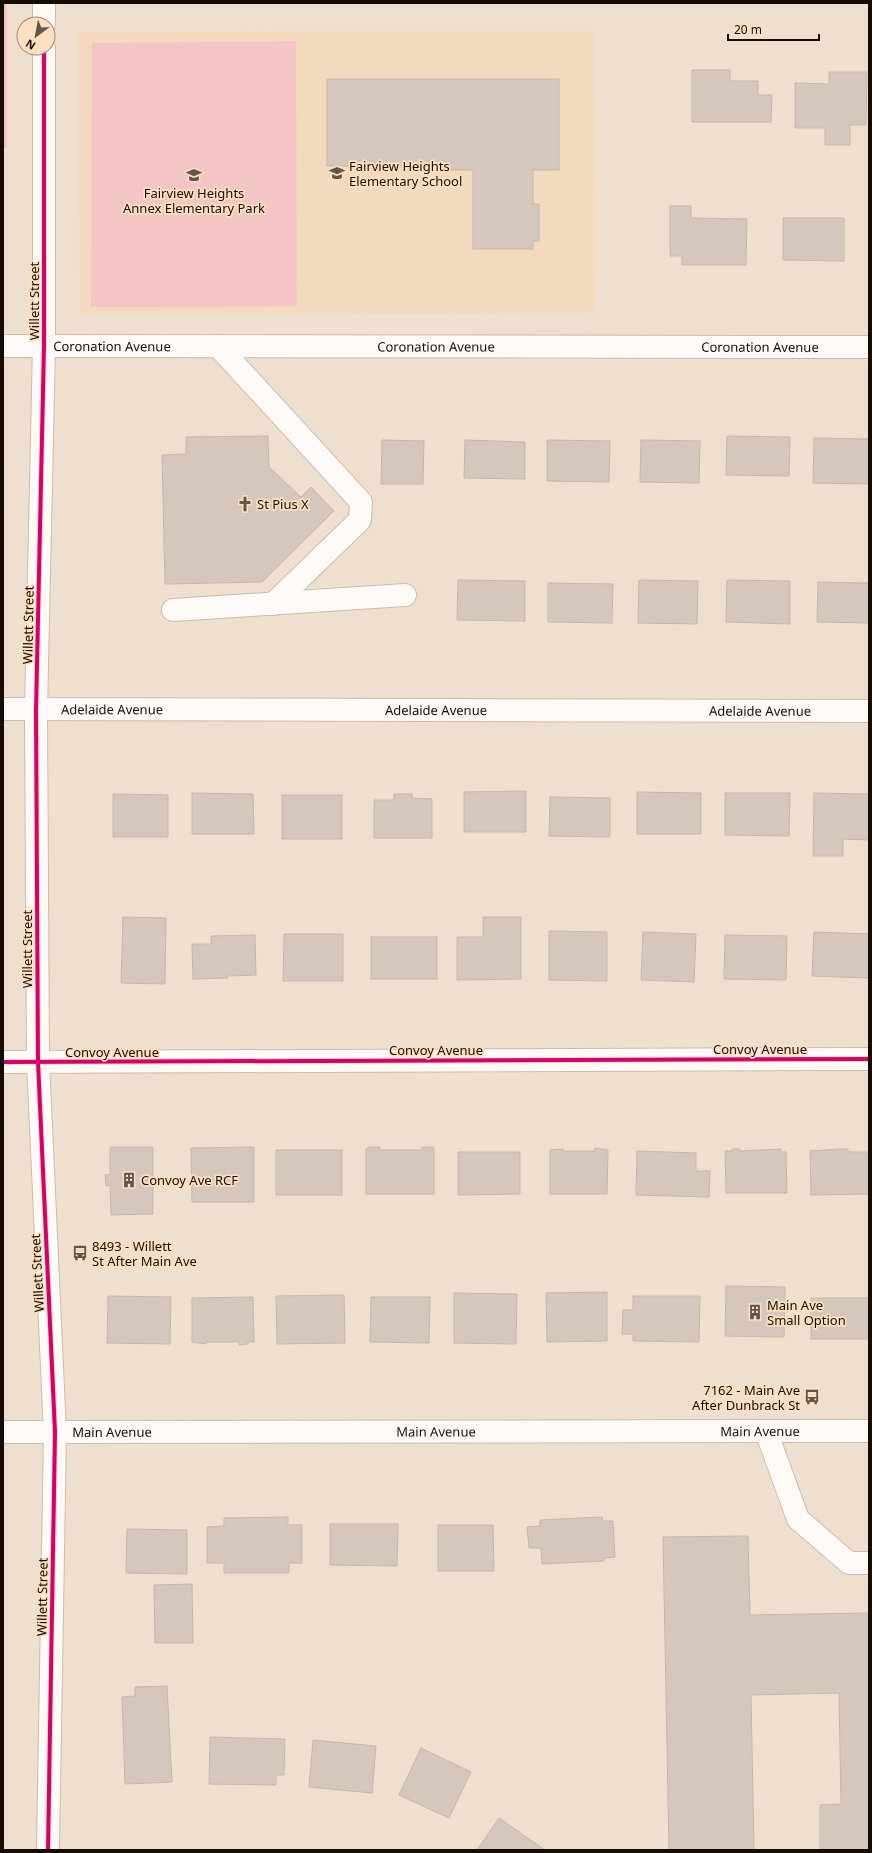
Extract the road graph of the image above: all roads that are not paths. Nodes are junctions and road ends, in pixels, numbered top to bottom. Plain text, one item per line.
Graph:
1 (44, 3) edge
2 (44, 16) edge
3 (44, 56) edge
4 (3, 346) edge
5 (44, 346) junction
6 (218, 346) junction
7 (869, 347) edge
8 (405, 596) dead end
9 (273, 604) junction
10 (173, 610) dead end
11 (3, 709) edge
12 (36, 710) junction
13 (869, 711) edge
14 (869, 1059) edge
15 (3, 1062) edge
16 (38, 1062) junction
17 (766, 1431) junction
18 (869, 1431) edge
19 (3, 1432) edge
20 (55, 1432) junction
21 (869, 1563) edge
22 (48, 1850) edge

1 - 2 street
3 - 5 street, Willett Street
4 - 5 street, Coronation Avenue
5 - 6 street, Coronation Avenue
5 - 12 street, Willett Street
6 - 7 street, Coronation Avenue
6 - 9 street
8 - 9 street
9 - 10 street
11 - 12 street, Adelaide Avenue
12 - 13 street, Adelaide Avenue
12 - 16 street, Willett Street
14 - 16 street, Convoy Avenue
15 - 16 street, Convoy Avenue
16 - 20 street, Willett Street
17 - 18 street, Main Avenue
17 - 20 street, Main Avenue
17 - 21 street
19 - 20 street, Main Avenue
20 - 22 street, Willett Street

